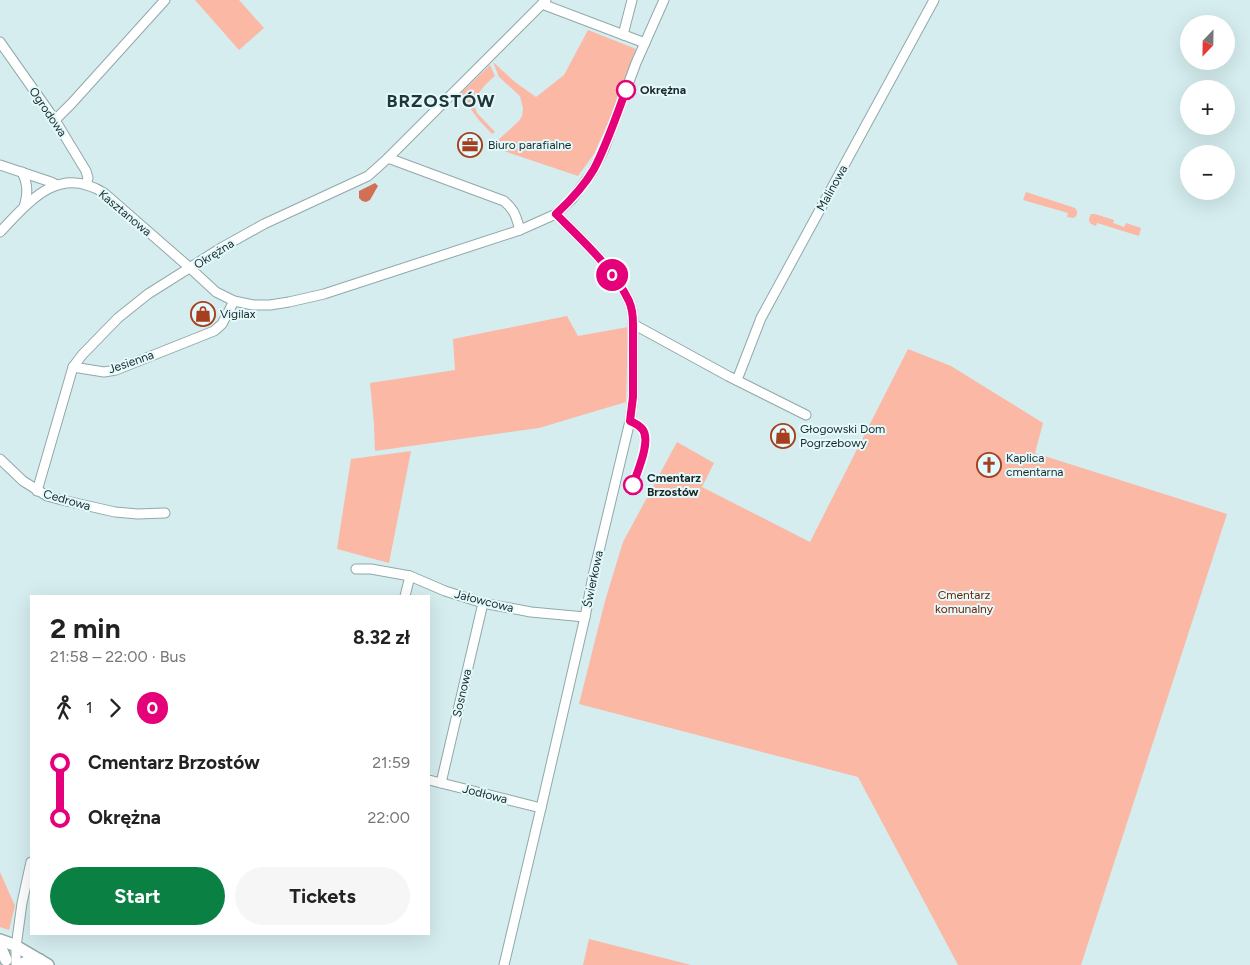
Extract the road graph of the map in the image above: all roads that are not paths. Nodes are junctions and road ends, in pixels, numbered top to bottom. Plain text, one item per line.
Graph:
1 (165, 0) edge
2 (632, 0) edge
3 (664, 0) edge
4 (934, 0) edge
5 (544, 2) edge
6 (623, 35) junction
7 (0, 42) edge
8 (645, 43) junction
9 (54, 120) junction
10 (388, 158) junction
11 (0, 166) edge
12 (22, 172) junction
13 (57, 185) junction
14 (86, 185) junction
15 (24, 207) junction
16 (556, 214) junction
17 (520, 230) junction
18 (0, 232) edge
19 (190, 268) junction
20 (234, 301) junction
21 (633, 324) junction
22 (73, 367) junction
23 (737, 380) junction
24 (806, 415) dead end
25 (0, 459) edge
26 (37, 491) junction
27 (165, 513) dead end
28 (356, 569) dead end
29 (410, 576) junction
30 (405, 595) edge
31 (483, 603) junction
32 (585, 617) junction
33 (430, 780) edge
34 (441, 783) junction
35 (541, 808) junction
36 (30, 867) edge
37 (0, 940) edge
38 (0, 946) edge
39 (16, 947) junction
40 (44, 963) edge
41 (11, 964) edge
42 (504, 965) edge

1 - 9 street
2 - 6 street
3 - 8 street, Okrężna
4 - 23 street, Malinowa
5 - 6 street, Okrężna
5 - 10 street, Okrężna
6 - 8 street, Okrężna
7 - 9 street, Ogrodowa
8 - 16 street, Okrężna
9 - 14 street, Ogrodowa
10 - 17 street
10 - 19 street, Okrężna
11 - 12 street, Kasztanowa
12 - 13 street, Kasztanowa
12 - 15 street
13 - 14 street, Kasztanowa
13 - 15 street
14 - 19 street, Kasztanowa
15 - 18 street
16 - 17 street, Okrężna
16 - 21 street, Świerkowa
17 - 20 street, Okrężna
19 - 20 street, Okrężna
19 - 22 street
20 - 22 street, Jesienna
21 - 23 street
21 - 32 street, Świerkowa
22 - 26 street, Cedrowa
23 - 24 street
25 - 26 street
26 - 27 street, Cedrowa
28 - 29 street, Jałowcowa
29 - 30 street
29 - 31 street, Jałowcowa
31 - 32 street, Jałowcowa
31 - 34 street, Sosnowa
32 - 35 street, Świerkowa
33 - 34 street, Jodłowa
34 - 35 street, Jodłowa
35 - 42 street, Świerkowa
36 - 39 street
37 - 39 street
38 - 41 street
39 - 40 street
39 - 41 street
40 - 41 street

